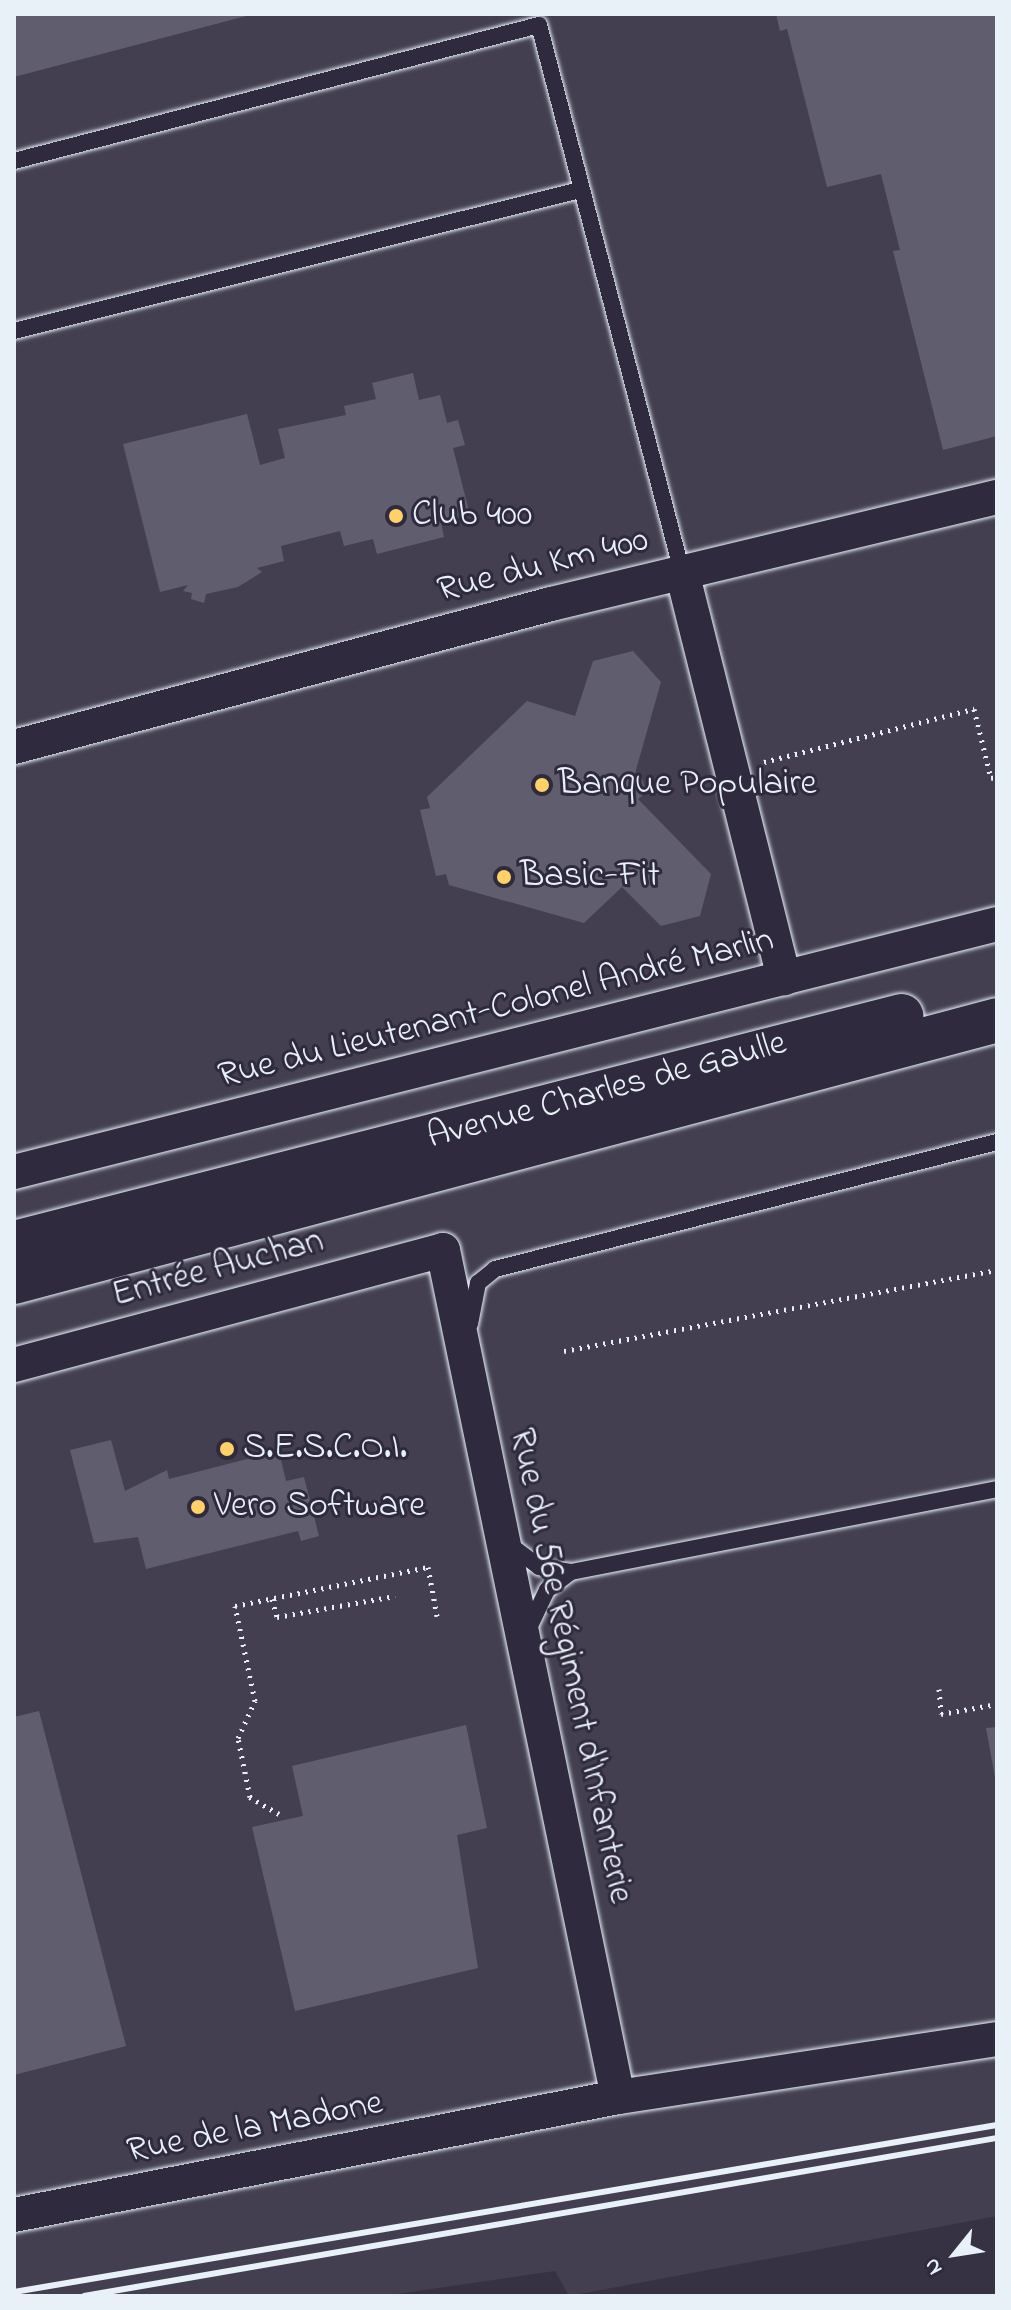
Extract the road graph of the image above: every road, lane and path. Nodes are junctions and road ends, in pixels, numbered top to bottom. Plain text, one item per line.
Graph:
1 (538, 20) edge
2 (14, 161) edge
3 (580, 190) junction
4 (14, 331) edge
5 (997, 497) edge
6 (682, 572) junction
7 (14, 747) edge
8 (732, 770) junction
9 (997, 777) edge
10 (997, 924) edge
11 (784, 978) junction
12 (997, 992) edge
13 (997, 1020) edge
14 (997, 1142) edge
15 (14, 1172) edge
16 (221, 1211) junction
17 (14, 1243) edge
18 (443, 1250) joint
19 (997, 1270) edge
20 (14, 1282) edge
21 (564, 1351) dead end
22 (14, 1365) edge
23 (468, 1368) junction
24 (997, 1489) edge
25 (503, 1538) junction
26 (571, 1572) junction
27 (395, 1596) dead end
28 (272, 1599) junction
29 (437, 1616) dead end
30 (523, 1643) junction
31 (939, 1689) dead end
32 (997, 1704) edge
33 (279, 1814) dead end
34 (997, 2039) edge
35 (618, 2097) junction
36 (14, 2215) edge

1 - 2 lane
1 - 3 lane
3 - 4 lane
3 - 6 lane
5 - 6 street, Rue du Km 400
6 - 7 street, Rue du Km 400
6 - 8 street
8 - 9 path
8 - 11 street
10 - 11 street, Rue du Lieutenant-Colonel André Marlin
11 - 15 street, Rue du Lieutenant-Colonel André Marlin
12 - 16 main road, Avenue Charles de Gaulle
13 - 16 main road, Avenue Charles de Gaulle
14 - 23 lane
16 - 17 main road
16 - 20 main road
18 - 22 street, Entrée Auchan
18 - 23 street, Rue du 56e Régiment d'Infanterie
19 - 21 path
23 - 25 street, Rue du 56e Régiment d'Infanterie
24 - 26 lane
25 - 26 lane
25 - 30 street, Rue du 56e Régiment d'Infanterie
26 - 30 lane
27 - 28 path
28 - 29 path
28 - 33 path
30 - 35 street, Rue du 56e Régiment d'Infanterie
31 - 32 path
34 - 35 street, Rue de la Madone
35 - 36 street, Rue de la Madone

